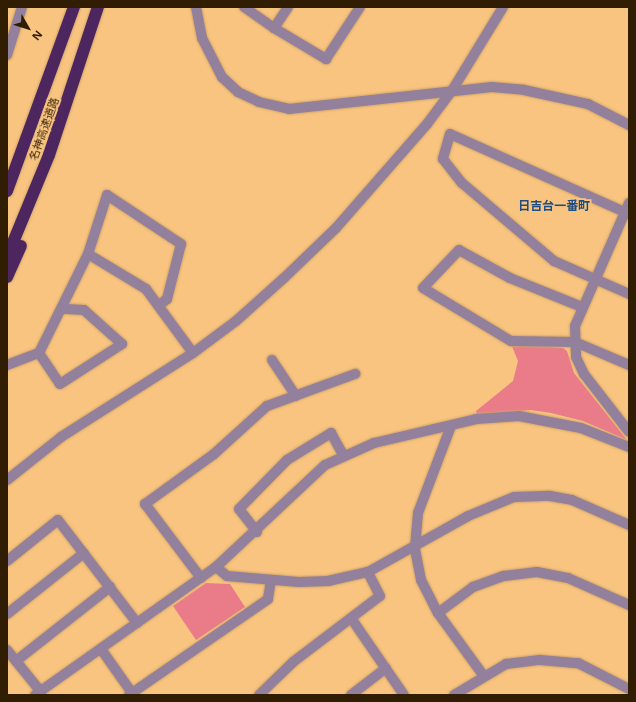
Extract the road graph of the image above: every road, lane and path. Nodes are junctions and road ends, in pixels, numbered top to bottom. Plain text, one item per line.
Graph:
1 (22, 7) edge
2 (74, 7) edge
3 (98, 7) edge
4 (196, 7) edge
5 (244, 7) edge
6 (288, 7) edge
7 (360, 7) edge
8 (503, 7) edge
9 (274, 28) junction
10 (60, 53) junction
11 (7, 55) edge
12 (77, 76) junction
13 (453, 89) junction
14 (629, 125) edge
15 (7, 171) edge
16 (7, 191) edge
17 (627, 210) edge
18 (88, 254) junction
19 (7, 257) edge
20 (7, 276) edge
21 (595, 280) junction
22 (629, 294) edge
23 (158, 306) junction
24 (582, 307) junction
25 (62, 309) junction
26 (575, 342) junction
27 (39, 353) junction
28 (193, 353) junction
29 (272, 360) dead end
30 (7, 364) edge
31 (629, 365) edge
32 (356, 374) dead end
33 (296, 396) junction
34 (451, 426) junction
35 (629, 432) edge
36 (629, 447) edge
37 (344, 456) junction
38 (7, 480) edge
39 (629, 525) edge
40 (257, 532) junction
41 (415, 549) junction
42 (84, 553) junction
43 (7, 561) edge
44 (216, 567) junction
45 (368, 572) junction
46 (201, 578) junction
47 (271, 580) junction
48 (110, 587) junction
49 (629, 605) edge
50 (438, 613) junction
51 (7, 614) edge
52 (351, 618) junction
53 (137, 623) junction
54 (101, 649) junction
55 (7, 650) edge
56 (16, 661) junction
57 (386, 668) junction
58 (483, 675) junction
59 (629, 689) edge
60 (38, 693) edge
61 (130, 694) edge
62 (259, 695) edge
63 (351, 695) edge
64 (404, 695) edge
65 (454, 695) edge

1 - 11 street
2 - 10 highway, 名神高速道路
3 - 12 highway, 名神高速道路
4 - 13 street
5 - 9 street
6 - 9 street
7 - 9 street
8 - 13 street
10 - 15 highway
10 - 16 highway, 名神高速道路
12 - 19 highway, 名神高速道路
12 - 20 highway
13 - 14 street
13 - 28 street
17 - 21 street
17 - 21 street
18 - 23 street
18 - 23 street
18 - 25 street
21 - 22 street
21 - 24 street
23 - 28 street
24 - 26 street
24 - 26 street
25 - 27 street
25 - 27 street
26 - 31 street
26 - 35 street
27 - 30 street
28 - 38 street
29 - 33 street
32 - 33 street
33 - 46 street
34 - 36 street
34 - 37 street
34 - 41 street
37 - 40 street
37 - 40 street
39 - 41 street
40 - 44 street
41 - 45 street
41 - 50 street
42 - 43 street
42 - 48 street
42 - 51 street
44 - 46 street
44 - 47 street
45 - 47 street
45 - 52 street
46 - 53 street
47 - 61 street
48 - 53 street
48 - 56 street
49 - 50 street
50 - 58 street
52 - 57 street
52 - 62 street
53 - 54 street
54 - 60 street
54 - 61 street
55 - 56 street
56 - 60 street
57 - 63 street
57 - 64 street
58 - 59 street
58 - 65 street

